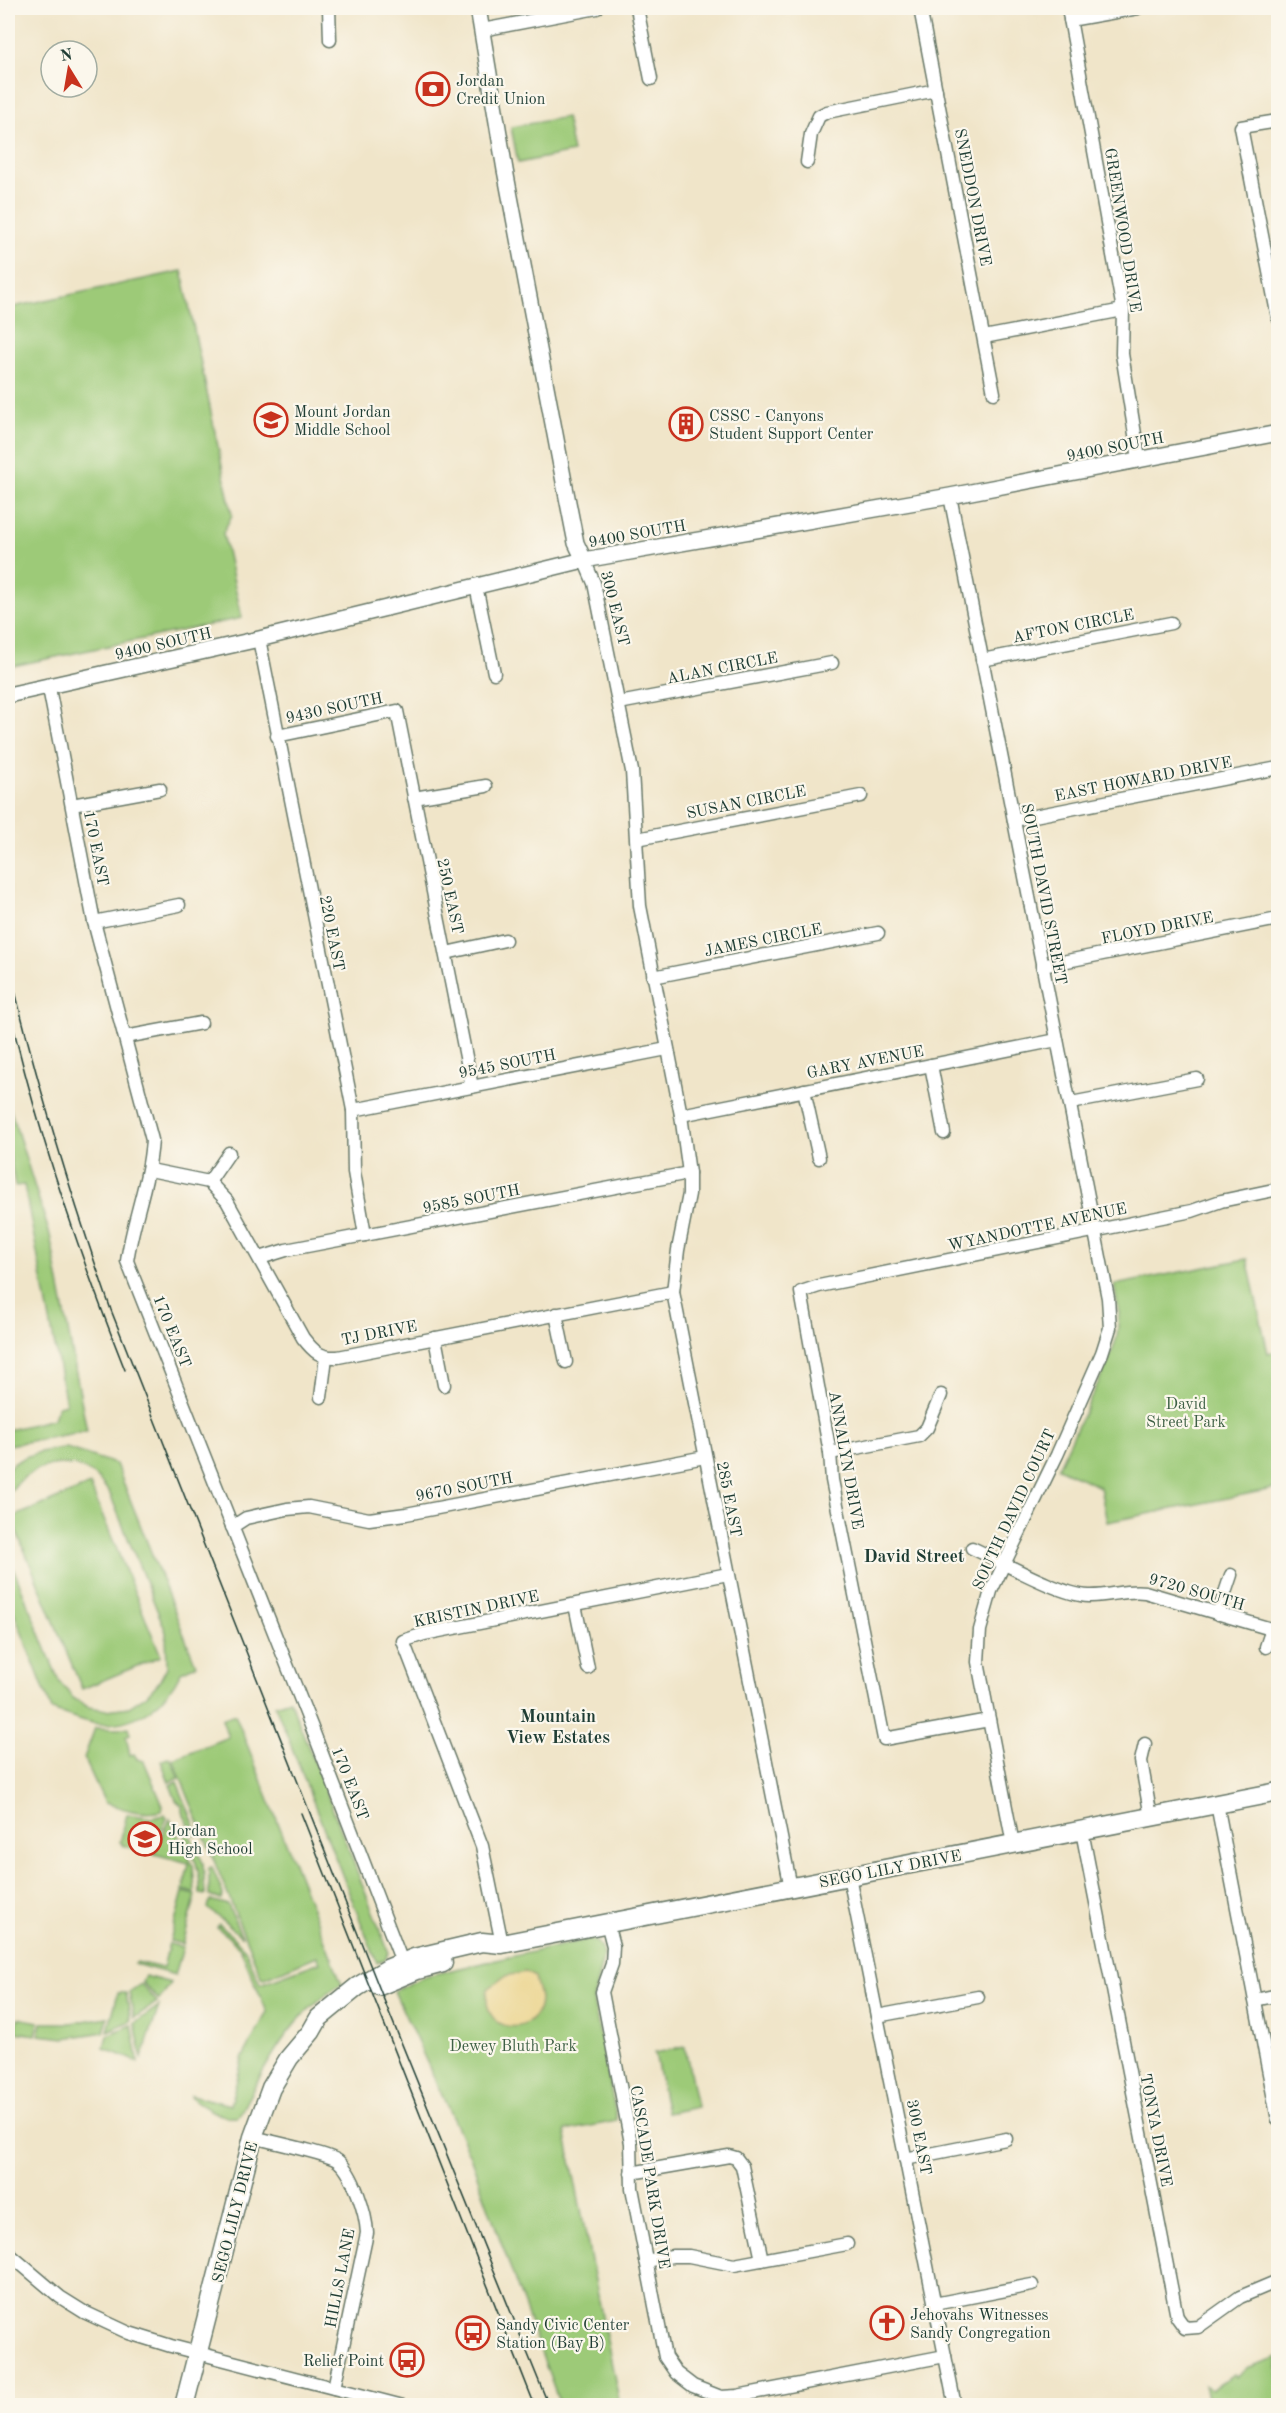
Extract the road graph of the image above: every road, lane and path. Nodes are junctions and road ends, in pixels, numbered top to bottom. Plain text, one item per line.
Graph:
1 (329, 8) edge
2 (478, 8) edge
3 (597, 8) edge
4 (637, 8) edge
5 (920, 8) edge
6 (1138, 8) edge
7 (1069, 14) edge
8 (482, 30) junction
9 (330, 40) dead end
10 (651, 79) dead end
11 (936, 90) junction
12 (1278, 121) edge
13 (807, 162) dead end
14 (1123, 310) junction
15 (1278, 318) edge
16 (984, 337) junction
17 (994, 393) dead end
18 (1278, 434) edge
19 (1139, 459) junction
20 (950, 496) junction
21 (584, 560) junction
22 (476, 586) junction
23 (1171, 623) dead end
24 (259, 639) junction
25 (982, 660) junction
26 (832, 663) dead end
27 (494, 673) dead end
28 (49, 688) junction
29 (8, 695) edge
30 (619, 703) junction
31 (397, 711) joint
32 (277, 736) junction
33 (1278, 768) edge
34 (486, 786) dead end
35 (160, 789) dead end
36 (861, 796) dead end
37 (414, 798) junction
38 (72, 805) junction
39 (1014, 820) junction
40 (636, 839) junction
41 (179, 906) dead end
42 (1278, 919) edge
43 (94, 922) junction
44 (878, 933) dead end
45 (505, 940) dead end
46 (446, 953) junction
47 (1042, 966) junction
48 (653, 977) junction
49 (201, 1023) dead end
50 (125, 1037) junction
51 (1057, 1040) junction
52 (667, 1049) junction
53 (931, 1065) junction
54 (1197, 1078) dead end
55 (472, 1087) junction
56 (804, 1090) junction
57 (1071, 1103) junction
58 (353, 1110) junction
59 (681, 1115) junction
60 (944, 1133) dead end
61 (229, 1153) dead end
62 (819, 1158) dead end
63 (150, 1170) junction
64 (689, 1173) junction
65 (209, 1182) junction
66 (1278, 1189) edge
67 (1094, 1231) junction
68 (365, 1235) junction
69 (260, 1258) junction
70 (674, 1292) junction
71 (801, 1292) joint
72 (1108, 1298) joint
73 (556, 1314) junction
74 (435, 1338) junction
75 (326, 1357) junction
76 (566, 1362) dead end
77 (444, 1385) dead end
78 (941, 1395) dead end
79 (321, 1397) dead end
80 (830, 1454) junction
81 (705, 1457) junction
82 (232, 1527) junction
83 (972, 1548) dead end
84 (1005, 1563) junction
85 (728, 1574) junction
86 (1231, 1575) dead end
87 (575, 1605) junction
88 (1218, 1614) junction
89 (1275, 1630) edge
90 (1266, 1647) dead end
91 (588, 1668) dead end
92 (989, 1720) junction
93 (1144, 1744) dead end
94 (1278, 1792) edge
95 (1217, 1804) junction
96 (1151, 1817) junction
97 (1082, 1831) junction
98 (1013, 1844) junction
99 (849, 1876) junction
100 (791, 1888) junction
101 (607, 1923) junction
102 (502, 1944) junction
103 (402, 1962) junction
104 (1278, 1995) edge
105 (978, 1997) dead end
106 (1255, 2000) junction
107 (877, 2016) junction
108 (311, 2032) junction
109 (1278, 2120) edge
110 (253, 2137) junction
111 (1006, 2139) dead end
112 (905, 2159) junction
113 (632, 2173) junction
114 (847, 2244) dead end
115 (8, 2253) edge
116 (762, 2260) junction
117 (646, 2261) junction
118 (1278, 2281) edge
119 (1032, 2285) dead end
120 (934, 2304) junction
121 (198, 2353) junction
122 (945, 2356) junction
123 (334, 2388) junction
124 (183, 2406) edge
125 (403, 2406) edge
126 (955, 2406) edge

1 - 9 street
2 - 8 street, 300 EAST
3 - 8 street
4 - 10 street
5 - 11 street, SNEDDON DRIVE
6 - 7 street
7 - 14 street, GREENWOOD DRIVE
8 - 21 street, 300 EAST
11 - 13 street
11 - 16 street, SNEDDON DRIVE
12 - 15 street
14 - 16 street
14 - 19 street, GREENWOOD DRIVE
16 - 17 street, SNEDDON DRIVE
18 - 19 street, 9400 SOUTH
19 - 20 street, 9400 SOUTH
20 - 21 street, 9400 SOUTH
20 - 25 street, SOUTH DAVID STREET
21 - 22 street, 9400 SOUTH
21 - 30 street, 300 EAST
22 - 24 street, 9400 SOUTH
22 - 27 street
23 - 25 street, AFTON CIRCLE
24 - 28 street, 9400 SOUTH
24 - 32 street, 220 EAST
25 - 39 street, SOUTH DAVID STREET
26 - 30 street, ALAN CIRCLE
28 - 29 street, 9400 SOUTH
28 - 38 street, 170 EAST
30 - 40 street, 300 EAST
31 - 32 street, 9430 SOUTH
31 - 37 street, 250 EAST
32 - 58 street, 220 EAST
33 - 39 street, EAST HOWARD DRIVE
34 - 37 street
35 - 38 street
36 - 40 street, SUSAN CIRCLE
37 - 46 street, 250 EAST
38 - 43 street, 170 EAST
39 - 47 street, SOUTH DAVID STREET
40 - 48 street, 300 EAST
41 - 43 street
42 - 47 street, FLOYD DRIVE
43 - 50 street, 170 EAST
44 - 48 street, JAMES CIRCLE
45 - 46 street
46 - 55 street, 250 EAST
47 - 51 street, SOUTH DAVID STREET
48 - 52 street, 300 EAST
49 - 50 street
50 - 63 street, 170 EAST
51 - 53 street, GARY AVENUE
51 - 57 street, SOUTH DAVID STREET
52 - 55 street, 9545 SOUTH
52 - 59 street, 300 EAST
53 - 56 street, GARY AVENUE
53 - 60 street
54 - 57 street
55 - 58 street, 9545 SOUTH
56 - 59 street, GARY AVENUE
56 - 62 street
57 - 67 street, SOUTH DAVID STREET
58 - 68 street, 220 EAST
59 - 64 street, 285 EAST
61 - 65 street
63 - 65 street
63 - 82 street, 170 EAST
64 - 68 street, 9585 SOUTH
64 - 70 street, 285 EAST
65 - 69 street, TJ DRIVE
66 - 67 street, WYANDOTTE AVENUE
67 - 71 street, WYANDOTTE AVENUE
67 - 72 street, SOUTH DAVID STREET
68 - 69 street, 9585 SOUTH
69 - 75 street, TJ DRIVE
70 - 73 street, TJ DRIVE
70 - 81 street, 285 EAST
71 - 80 street, ANNALYN DRIVE
72 - 84 street, SOUTH DAVID COURT
73 - 74 street, TJ DRIVE
73 - 76 street
74 - 75 street, TJ DRIVE
74 - 77 street
75 - 79 street
78 - 80 street
80 - 92 street, ANNALYN DRIVE
81 - 82 street, 9670 SOUTH
81 - 85 street, 285 EAST
82 - 103 street, 170 EAST
83 - 84 street, 9720 SOUTH
84 - 88 street, 9720 SOUTH
84 - 92 street, SOUTH DAVID COURT
85 - 87 street, KRISTIN DRIVE
85 - 100 street, 285 EAST
86 - 88 street
87 - 91 street
87 - 102 street, KRISTIN DRIVE
88 - 89 street, 9720 SOUTH
89 - 90 street
92 - 98 street
93 - 96 street
94 - 95 main road, SEGO LILY DRIVE
95 - 96 main road, SEGO LILY DRIVE
95 - 106 street
96 - 97 main road, SEGO LILY DRIVE
97 - 98 main road, SEGO LILY DRIVE
97 - 118 street, TONYA DRIVE
98 - 99 main road, SEGO LILY DRIVE
99 - 100 main road, SEGO LILY DRIVE
99 - 107 street, 300 EAST
100 - 101 main road, SEGO LILY DRIVE
101 - 102 main road, SEGO LILY DRIVE
101 - 113 street, CASCADE PARK DRIVE
102 - 103 main road, SEGO LILY DRIVE
102 - 108 main road, SEGO LILY DRIVE
103 - 108 main road, SEGO LILY DRIVE
104 - 106 street
105 - 107 street
106 - 109 street
107 - 112 street, 300 EAST
108 - 110 main road, SEGO LILY DRIVE
110 - 121 main road, SEGO LILY DRIVE
110 - 123 street, HILLS LANE
111 - 112 street
112 - 120 street, 300 EAST
113 - 116 street
113 - 117 street, CASCADE PARK DRIVE
114 - 116 street
115 - 121 street
116 - 117 street
117 - 122 street, CASCADE PARK DRIVE
119 - 120 street
120 - 122 street, 300 EAST
121 - 123 street
121 - 124 main road, SEGO LILY DRIVE
122 - 126 street, 300 EAST
123 - 125 street

